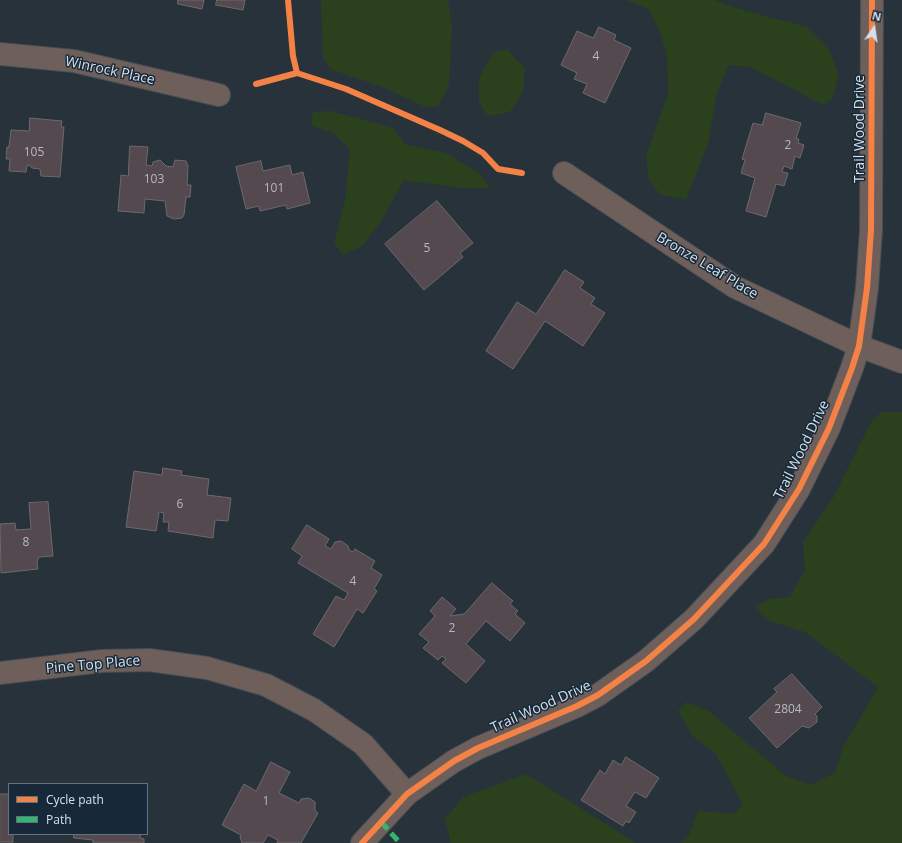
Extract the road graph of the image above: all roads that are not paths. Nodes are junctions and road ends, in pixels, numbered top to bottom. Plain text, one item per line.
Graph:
1 (872, 0) edge
2 (0, 54) edge
3 (219, 95) dead end
4 (564, 173) dead end
5 (859, 346) junction
6 (902, 362) edge
7 (0, 673) edge
8 (407, 794) junction
9 (362, 843) edge

1 - 5 street, Trail Wood Drive
2 - 3 street, Winrock Place
4 - 5 street, Bronze Leaf Place
5 - 6 street, Bronze Leaf Place
5 - 8 street, Trail Wood Drive
7 - 8 street, Pine Top Place
8 - 9 street, Trail Wood Drive

